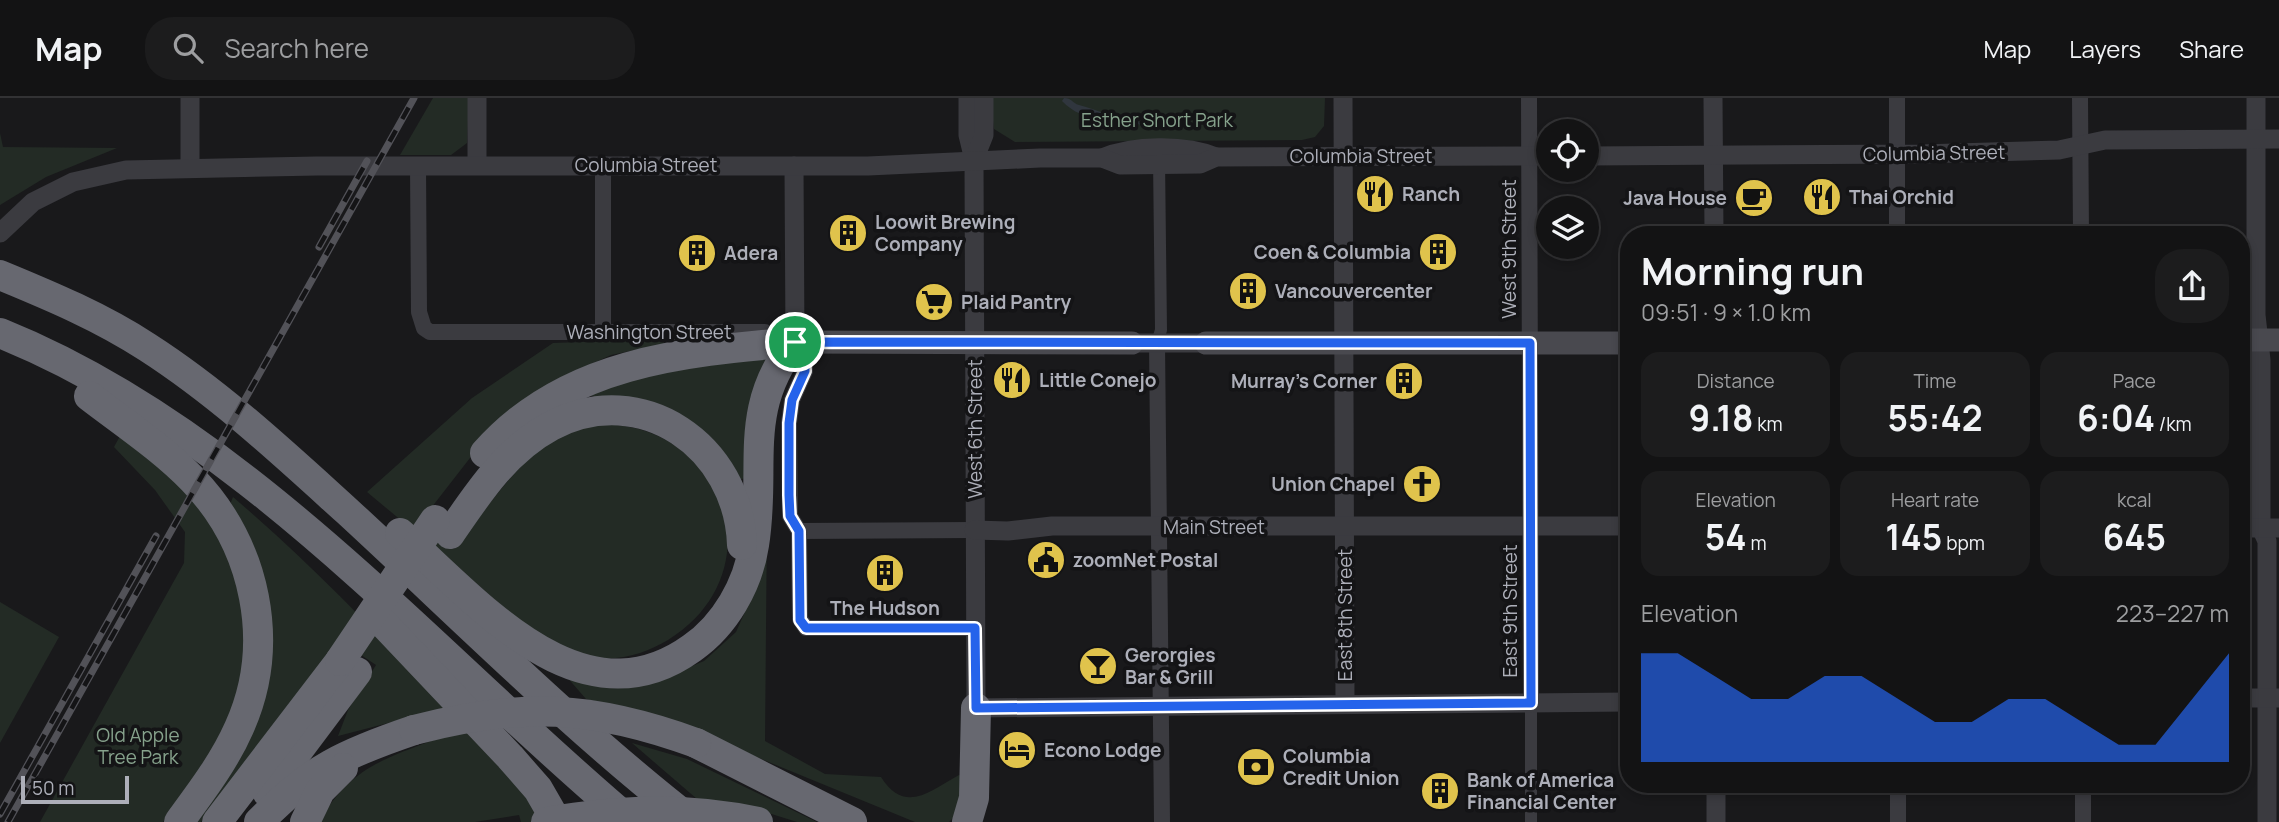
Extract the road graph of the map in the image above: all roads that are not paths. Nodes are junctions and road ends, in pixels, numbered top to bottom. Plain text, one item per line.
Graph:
1 (190, 98) edge
2 (477, 98) edge
3 (968, 98) edge
4 (984, 98) edge
5 (1343, 98) edge
6 (1529, 98) edge
7 (1713, 98) edge
8 (1897, 98) edge
9 (2080, 98) edge
10 (2256, 98) edge
11 (1536, 139) edge
12 (2256, 139) junction
13 (2279, 139) edge
14 (2081, 145) junction
15 (1897, 154) junction
16 (1713, 155) junction
17 (1343, 156) junction
18 (1536, 156) edge
19 (1599, 156) edge
20 (1159, 157) junction
21 (974, 160) junction
22 (603, 164) junction
23 (418, 165) junction
24 (477, 165) junction
25 (794, 166) junction
26 (190, 168) junction
27 (1538, 182) edge
28 (1714, 226) edge
29 (1897, 226) edge
30 (2081, 226) edge
31 (0, 233) edge
32 (0, 275) edge
33 (603, 332) junction
34 (5, 335) edge
35 (2260, 340) edge
36 (795, 342) junction
37 (975, 342) junction
38 (1132, 343) joint
39 (1157, 343) junction
40 (1206, 343) joint
41 (1530, 343) junction
42 (1620, 343) edge
43 (1344, 344) junction
44 (252, 425) junction
45 (277, 504) junction
46 (1344, 526) junction
47 (1620, 526) edge
48 (443, 527) junction
49 (1531, 527) junction
50 (1158, 528) junction
51 (2261, 528) edge
52 (974, 530) junction
53 (799, 531) junction
54 (743, 580) junction
55 (975, 628) junction
56 (349, 666) junction
57 (2250, 698) edge
58 (2273, 698) edge
59 (1620, 702) edge
60 (1345, 703) junction
61 (1531, 703) junction
62 (1160, 704) junction
63 (976, 708) junction
64 (414, 730) junction
65 (1716, 793) edge
66 (1898, 793) edge
67 (2083, 793) edge
68 (179, 822) edge
69 (217, 822) edge
70 (242, 822) edge
71 (259, 822) edge
72 (305, 822) edge
73 (546, 822) edge
74 (557, 822) edge
75 (631, 822) edge
76 (693, 822) edge
77 (758, 822) edge
78 (852, 822) edge
79 (967, 822) edge
80 (1162, 822) edge
81 (1531, 822) edge
82 (1716, 822) edge
83 (1898, 822) edge
84 (2083, 822) edge
85 (2267, 822) edge

1 - 26 street
2 - 24 street
3 - 21 street, West 6th Street
4 - 21 street, West 6th Street
5 - 17 street, East 8th Street
6 - 11 street, West 9th Street
7 - 16 street
8 - 15 street
9 - 14 street
10 - 12 street
12 - 13 street, Columbia Street
12 - 14 street, Columbia Street
12 - 35 street
14 - 15 street, Columbia Street
14 - 30 street
15 - 16 street, Columbia Street
15 - 29 street
16 - 19 street, Columbia Street
16 - 28 street
17 - 18 street, Columbia Street
17 - 20 street, Columbia Street
17 - 43 street, East 8th Street
20 - 21 street, Columbia Street
20 - 39 street
21 - 25 street, Columbia Street
21 - 37 street, West 6th Street
22 - 24 street, Columbia Street
22 - 25 street, Columbia Street
22 - 33 street
23 - 24 street, Columbia Street
23 - 26 street, Columbia Street
23 - 33 street, Washington Street
25 - 36 street
26 - 31 street, Columbia Street
27 - 41 street, West 9th Street
32 - 44 highway
33 - 36 street, Washington Street
34 - 45 highway
34 - 68 highway
35 - 51 street
36 - 37 main road, Washington Street
36 - 48 highway
36 - 53 street
36 - 54 highway
37 - 38 main road, Washington Street
37 - 52 street, West 6th Street
38 - 39 street, Washington Street
39 - 40 street, Washington Street
39 - 50 street
40 - 43 main road, Washington Street
41 - 42 main road, Washington Street
41 - 43 main road, Washington Street
41 - 49 street, West 9th Street
43 - 46 street, East 8th Street
44 - 54 highway
44 - 76 highway
45 - 74 highway
45 - 75 highway
46 - 49 street, Main Street
46 - 50 street, Main Street
46 - 60 street, East 8th Street
47 - 49 street, Main Street
48 - 54 highway
48 - 56 highway, bridge
49 - 61 street, East 9th Street
50 - 52 street, Main Street
50 - 62 street
51 - 58 street
52 - 53 street, Main Street
52 - 55 street, West 6th Street
53 - 55 street
55 - 63 street, West 6th Street
56 - 69 highway
56 - 70 highway
57 - 58 street
58 - 85 street
59 - 61 street
60 - 61 street
60 - 62 street
61 - 81 street, East 9th Street
62 - 63 street
62 - 80 street
63 - 79 highway
64 - 71 highway
64 - 72 highway
64 - 78 highway, bridge
65 - 82 street
66 - 83 street
67 - 84 street
73 - 77 highway, bridge

